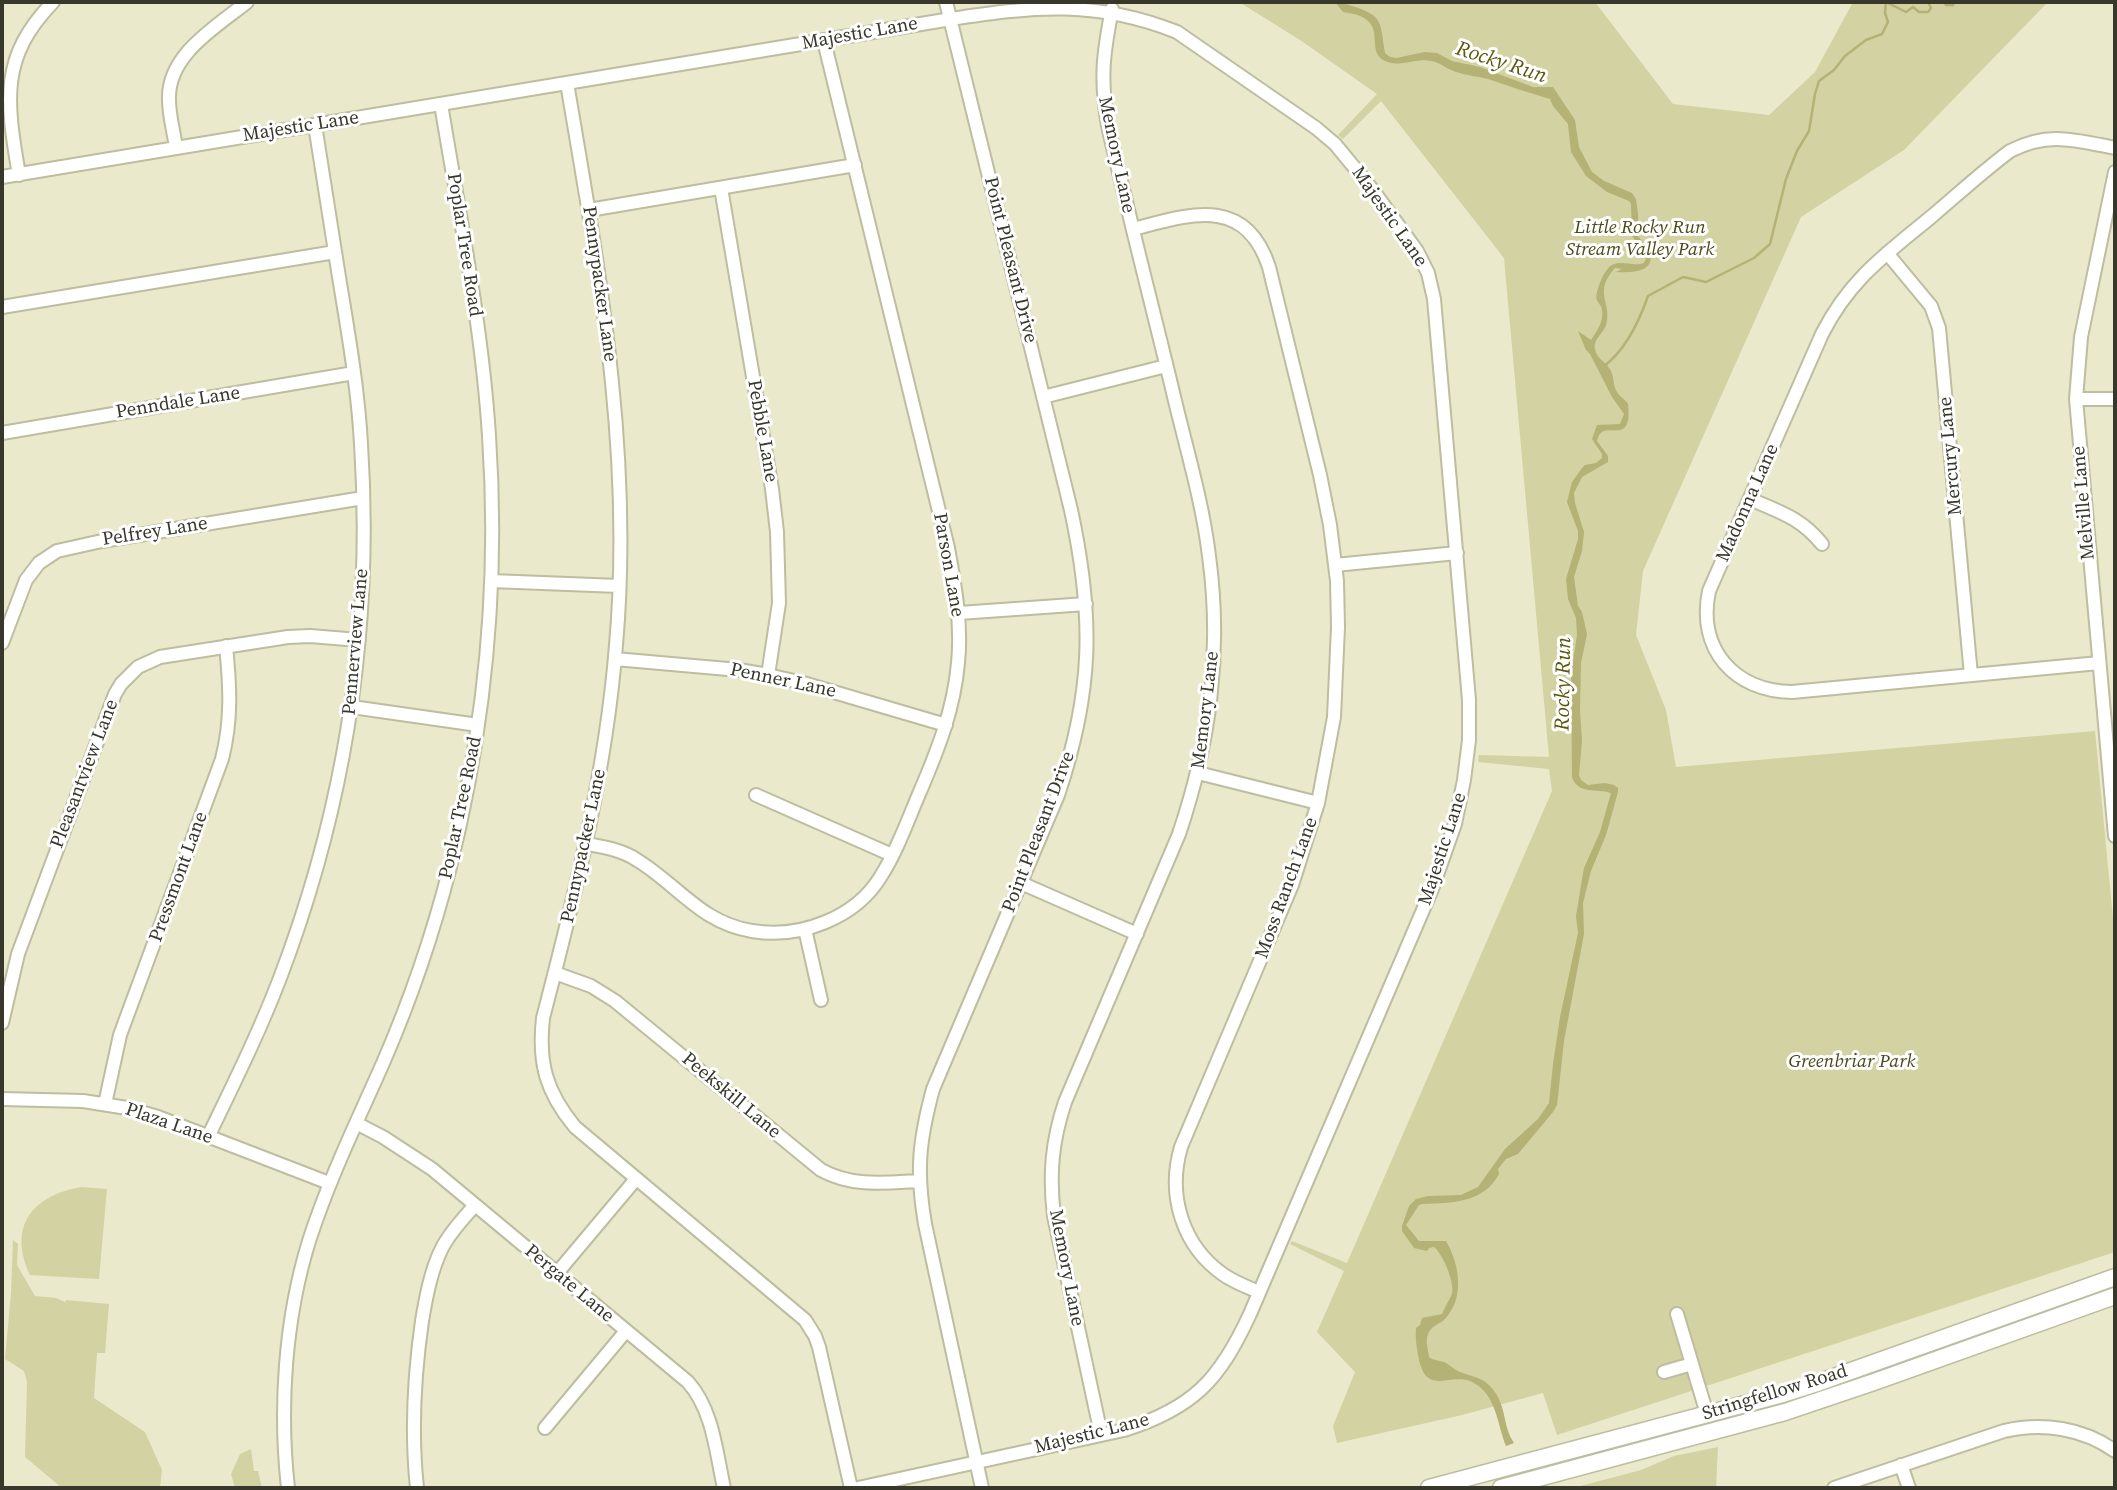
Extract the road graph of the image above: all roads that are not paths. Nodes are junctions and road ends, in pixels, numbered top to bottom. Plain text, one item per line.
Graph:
1 (53, 2) edge
2 (247, 2) edge
3 (946, 2) edge
4 (1112, 9) junction
5 (951, 19) junction
6 (824, 40) junction
7 (567, 83) junction
8 (441, 104) junction
9 (315, 125) junction
10 (176, 148) junction
11 (2115, 148) edge
12 (855, 165) junction
13 (2115, 172) edge
14 (19, 174) junction
15 (2, 177) edge
16 (721, 188) junction
17 (589, 210) junction
18 (1132, 229) junction
19 (335, 252) junction
20 (1887, 253) junction
21 (2, 307) edge
22 (1166, 366) junction
23 (354, 373) junction
24 (1043, 397) junction
25 (2076, 399) junction
26 (2115, 399) edge
27 (2, 433) edge
28 (363, 498) junction
29 (1750, 499) junction
30 (1822, 544) dead end
31 (1457, 553) junction
32 (1335, 565) junction
33 (491, 581) junction
34 (619, 586) junction
35 (1086, 604) junction
36 (959, 613) junction
37 (359, 640) junction
38 (2, 643) edge
39 (226, 646) junction
40 (615, 659) junction
41 (2099, 663) junction
42 (768, 675) junction
43 (1972, 675) junction
44 (352, 707) junction
45 (478, 725) junction
46 (946, 725) junction
47 (2111, 748) edge
48 (1198, 773) junction
49 (756, 795) dead end
50 (1318, 803) junction
51 (2115, 836) edge
52 (587, 844) junction
53 (892, 855) junction
54 (1021, 883) junction
55 (805, 929) junction
56 (1137, 933) junction
57 (555, 973) junction
58 (821, 1000) dead end
59 (2, 1023) edge
60 (2, 1099) edge
61 (105, 1104) junction
62 (356, 1123) junction
63 (208, 1137) junction
64 (636, 1179) junction
65 (919, 1181) junction
66 (329, 1183) junction
67 (475, 1205) junction
68 (557, 1273) junction
69 (2115, 1277) edge
70 (1259, 1292) junction
71 (2115, 1296) edge
72 (1678, 1314) dead end
73 (626, 1331) junction
74 (1692, 1364) junction
75 (1664, 1372) dead end
76 (1707, 1414) junction
77 (545, 1429) dead end
78 (1101, 1434) junction
79 (2115, 1451) edge
80 (976, 1462) junction
81 (1901, 1465) junction
82 (288, 1488) edge
83 (417, 1488) edge
84 (724, 1488) edge
85 (851, 1488) edge
86 (858, 1488) edge
87 (982, 1488) edge
88 (1429, 1488) edge
89 (1501, 1488) edge
90 (1834, 1488) edge
91 (1909, 1488) edge

1 - 14 street
2 - 10 street
3 - 5 street, Point Pleasant Drive
4 - 5 street, Majestic Lane
4 - 18 street, Memory Lane
4 - 31 street, Majestic Lane
5 - 6 street, Majestic Lane
5 - 24 street, Point Pleasant Drive
6 - 7 street, Majestic Lane
6 - 12 street, Parson Lane
7 - 8 street, Majestic Lane
7 - 17 street, Pennypacker Lane
8 - 9 street, Majestic Lane
8 - 33 street, Poplar Tree Road
9 - 10 street, Majestic Lane
9 - 19 street, Pennerview Lane
10 - 14 street, Majestic Lane
11 - 20 street, Madonna Lane
12 - 16 street
12 - 36 street, Parson Lane
13 - 25 street, Melville Lane
14 - 15 street, Majestic Lane
16 - 17 street
16 - 42 street, Pebble Lane
17 - 34 street, Pennypacker Lane
18 - 22 street, Memory Lane
18 - 32 street, Moss Ranch Lane
19 - 21 street
19 - 23 street, Pennerview Lane
20 - 29 street, Madonna Lane
20 - 43 street, Mercury Lane
22 - 24 street
22 - 48 street, Memory Lane
23 - 27 street, Penndale Lane
23 - 28 street, Pennerview Lane
24 - 35 street, Point Pleasant Drive
25 - 26 street
25 - 41 street, Melville Lane
28 - 37 street, Pennerview Lane
28 - 38 street, Pelfrey Lane
29 - 30 street
29 - 43 street, Madonna Lane
31 - 32 street
31 - 70 street, Majestic Lane
32 - 50 street, Moss Ranch Lane
33 - 34 street
33 - 45 street, Poplar Tree Road
34 - 40 street, Pennypacker Lane
35 - 36 street
35 - 54 street, Point Pleasant Drive
36 - 46 street, Parson Lane
37 - 39 street, Pleasantview Lane
37 - 44 street, Pennerview Lane
39 - 59 street, Pleasantview Lane
39 - 61 street, Pressmont Lane
40 - 42 street, Penner Lane
40 - 52 street, Pennypacker Lane
41 - 43 street, Madonna Lane
41 - 47 street, Melville Lane
42 - 46 street, Penner Lane
44 - 45 street
44 - 63 street, Pennerview Lane
45 - 62 street, Poplar Tree Road
46 - 53 street, Parson Lane
47 - 51 street, Melville Lane
48 - 50 street
48 - 56 street, Memory Lane
49 - 53 street
50 - 70 street, Moss Ranch Lane
52 - 55 street, Parson Lane
52 - 57 street, Pennypacker Lane
53 - 55 street, Parson Lane
54 - 56 street
54 - 65 street, Point Pleasant Drive
55 - 58 street
56 - 78 street, Memory Lane
57 - 64 street, Pennypacker Lane
57 - 65 street, Peekskill Lane
60 - 61 street, Plaza Lane
61 - 63 street, Plaza Lane
62 - 66 street, Poplar Tree Road
62 - 67 street, Pergate Lane
63 - 66 street, Plaza Lane
64 - 68 street
64 - 85 street, Pennypacker Lane
65 - 80 street, Point Pleasant Drive
66 - 82 street, Poplar Tree Road
67 - 68 street, Pergate Lane
67 - 83 street
68 - 73 street, Pergate Lane
69 - 76 main road, Stringfellow Road
70 - 78 street, Majestic Lane
71 - 89 main road, Stringfellow Road
72 - 74 street
73 - 77 street
73 - 84 street, Pergate Lane
74 - 75 street
74 - 76 street
76 - 88 main road, Stringfellow Road
78 - 80 street, Majestic Lane
79 - 81 street
80 - 86 street, Majestic Lane
80 - 87 street, Point Pleasant Drive
81 - 90 street
81 - 91 street

